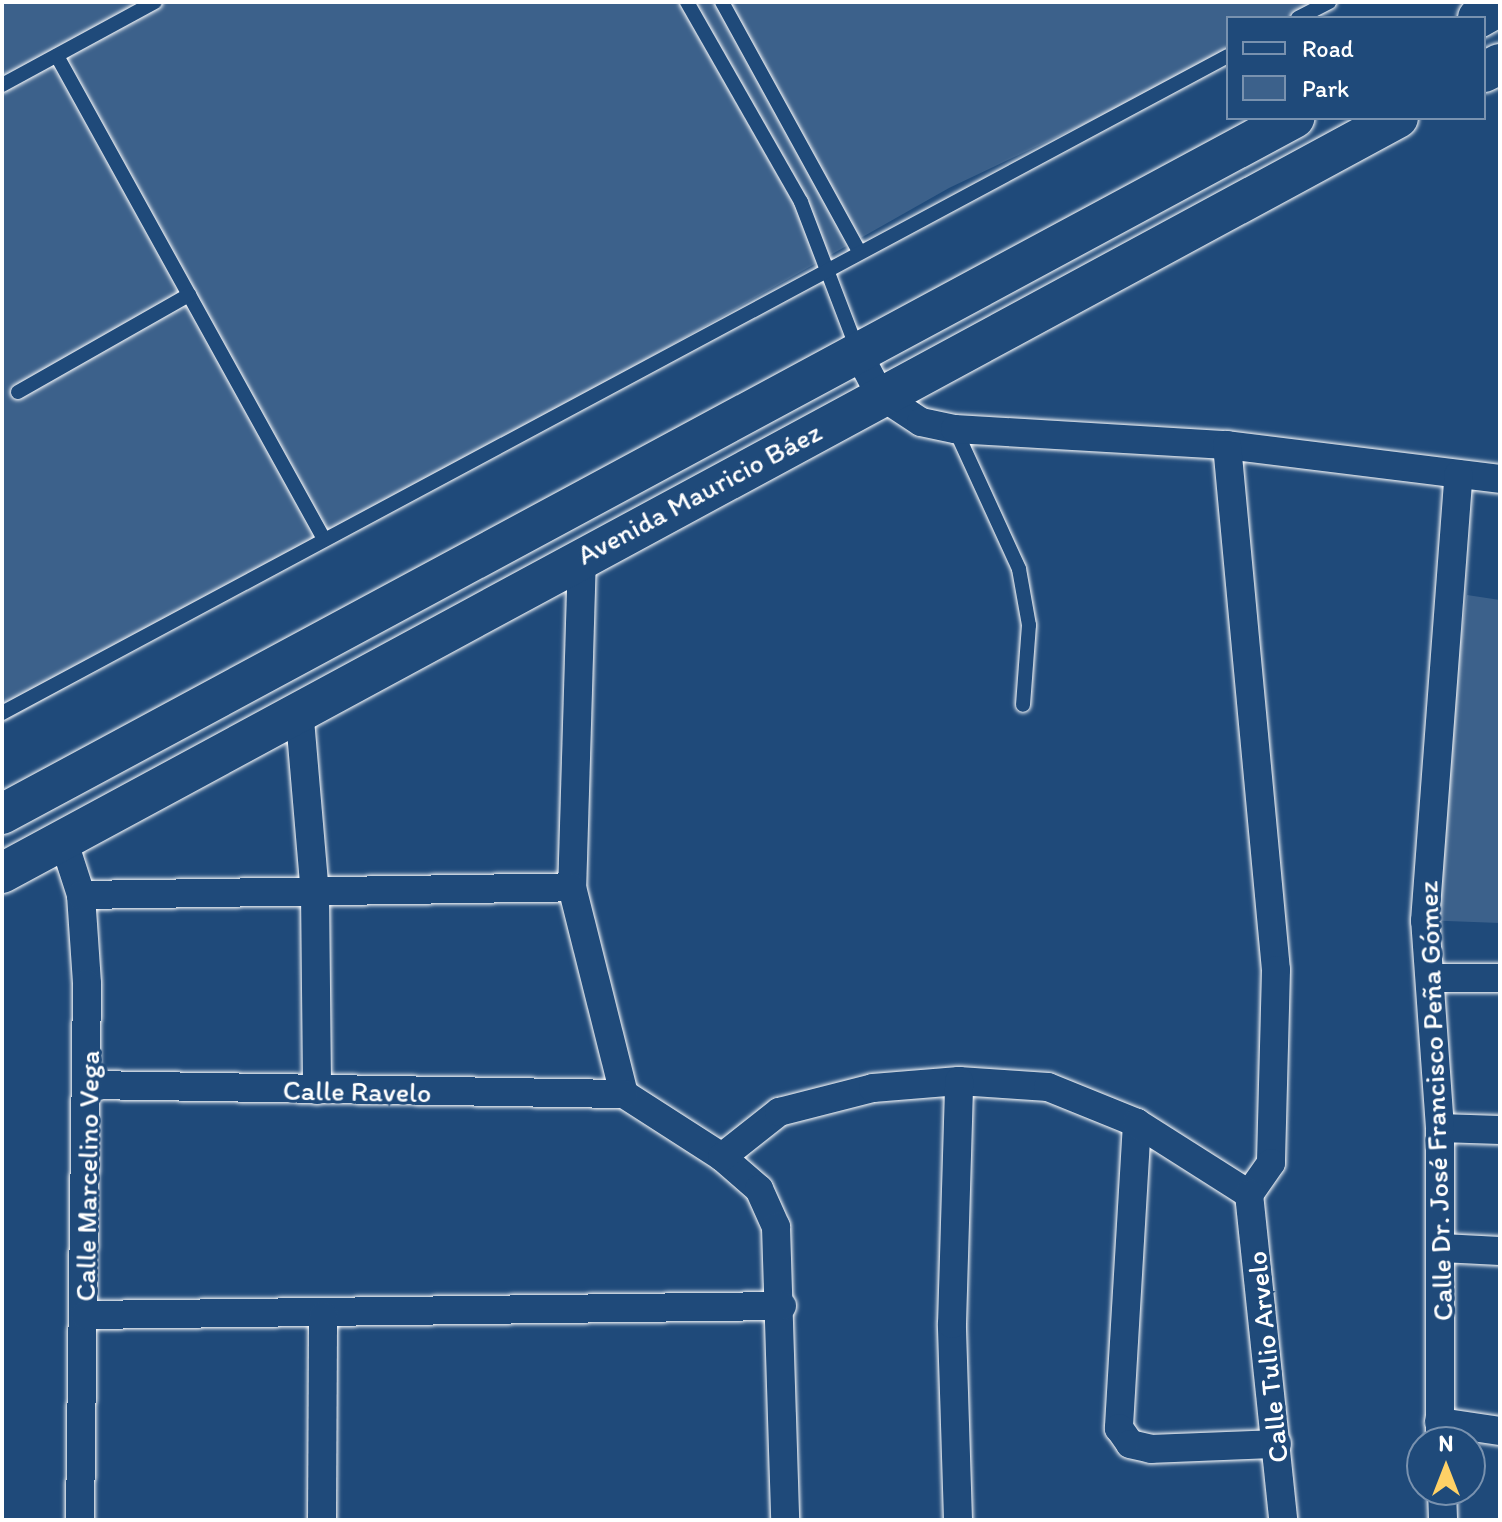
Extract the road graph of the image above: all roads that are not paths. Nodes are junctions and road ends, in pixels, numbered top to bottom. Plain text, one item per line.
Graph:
1 (155, 2) edge
2 (687, 2) edge
3 (722, 2) edge
4 (1329, 2) edge
5 (1500, 6) edge
6 (1302, 16) edge
7 (1482, 16) edge
8 (57, 56) junction
9 (1226, 57) edge
10 (2, 85) edge
11 (1290, 120) edge
12 (1394, 120) edge
13 (858, 249) junction
14 (826, 266) junction
15 (189, 295) junction
16 (859, 355) junction
17 (18, 392) dead end
18 (880, 395) junction
19 (955, 429) junction
20 (1227, 445) junction
21 (1459, 474) junction
22 (1500, 479) edge
23 (324, 539) junction
24 (582, 556) junction
25 (1023, 705) dead end
26 (299, 708) junction
27 (2, 713) edge
28 (2, 814) edge
29 (62, 836) junction
30 (2, 873) edge
31 (572, 887) junction
32 (315, 893) junction
33 (81, 895) junction
34 (1431, 978) junction
35 (1500, 978) edge
36 (959, 1081) junction
37 (90, 1085) junction
38 (317, 1090) junction
39 (624, 1094) junction
40 (1137, 1123) junction
41 (1440, 1128) junction
42 (1500, 1130) edge
43 (722, 1157) junction
44 (1249, 1194) junction
45 (1442, 1248) junction
46 (1500, 1251) edge
47 (782, 1306) junction
48 (85, 1315) junction
49 (323, 1316) junction
50 (1439, 1426) edge
51 (1277, 1444) junction
52 (80, 1520) edge
53 (322, 1520) edge
54 (785, 1520) edge
55 (958, 1520) edge
56 (1283, 1520) edge

1 - 8 lane
2 - 14 lane
3 - 13 lane
4 - 6 lane
5 - 7 main road
8 - 10 lane
8 - 15 lane
9 - 13 lane
11 - 16 main road, Avenida Mauricio Báez
12 - 18 main road, Avenida Mauricio Báez
13 - 14 lane
14 - 16 lane
14 - 23 lane
15 - 17 lane
15 - 23 lane
16 - 18 street
16 - 28 main road, Avenida Mauricio Báez
18 - 19 street
18 - 24 main road, Avenida Mauricio Báez
19 - 20 street
19 - 25 lane
20 - 21 street
20 - 44 street
21 - 22 street
21 - 34 street, Calle Dr. José Francisco Peña Gómez
23 - 27 lane
24 - 26 main road, Avenida Mauricio Báez
24 - 31 street
26 - 29 main road, Avenida Mauricio Báez
26 - 32 street
29 - 30 main road, Avenida Mauricio Báez
29 - 33 street, Calle Marcelino Vega
31 - 32 street
31 - 39 street
32 - 33 street
32 - 38 street
33 - 37 street, Calle Marcelino Vega
34 - 35 street
34 - 41 street, Calle Dr. José Francisco Peña Gómez
36 - 40 street
36 - 43 street
36 - 55 street
37 - 38 street, Calle Ravelo
37 - 48 street, Calle Marcelino Vega
38 - 39 street, Calle Ravelo
39 - 43 street
40 - 44 street
40 - 51 street
41 - 42 street
41 - 45 street, Calle Dr. José Francisco Peña Gómez
43 - 47 street
44 - 51 street, Calle Tulio Arvelo
45 - 46 street
45 - 50 street, Calle Dr. José Francisco Peña Gómez
47 - 49 street
47 - 54 street
48 - 49 street
48 - 52 street, Calle Marcelino Vega
49 - 53 street
51 - 56 street, Calle Tulio Arvelo

